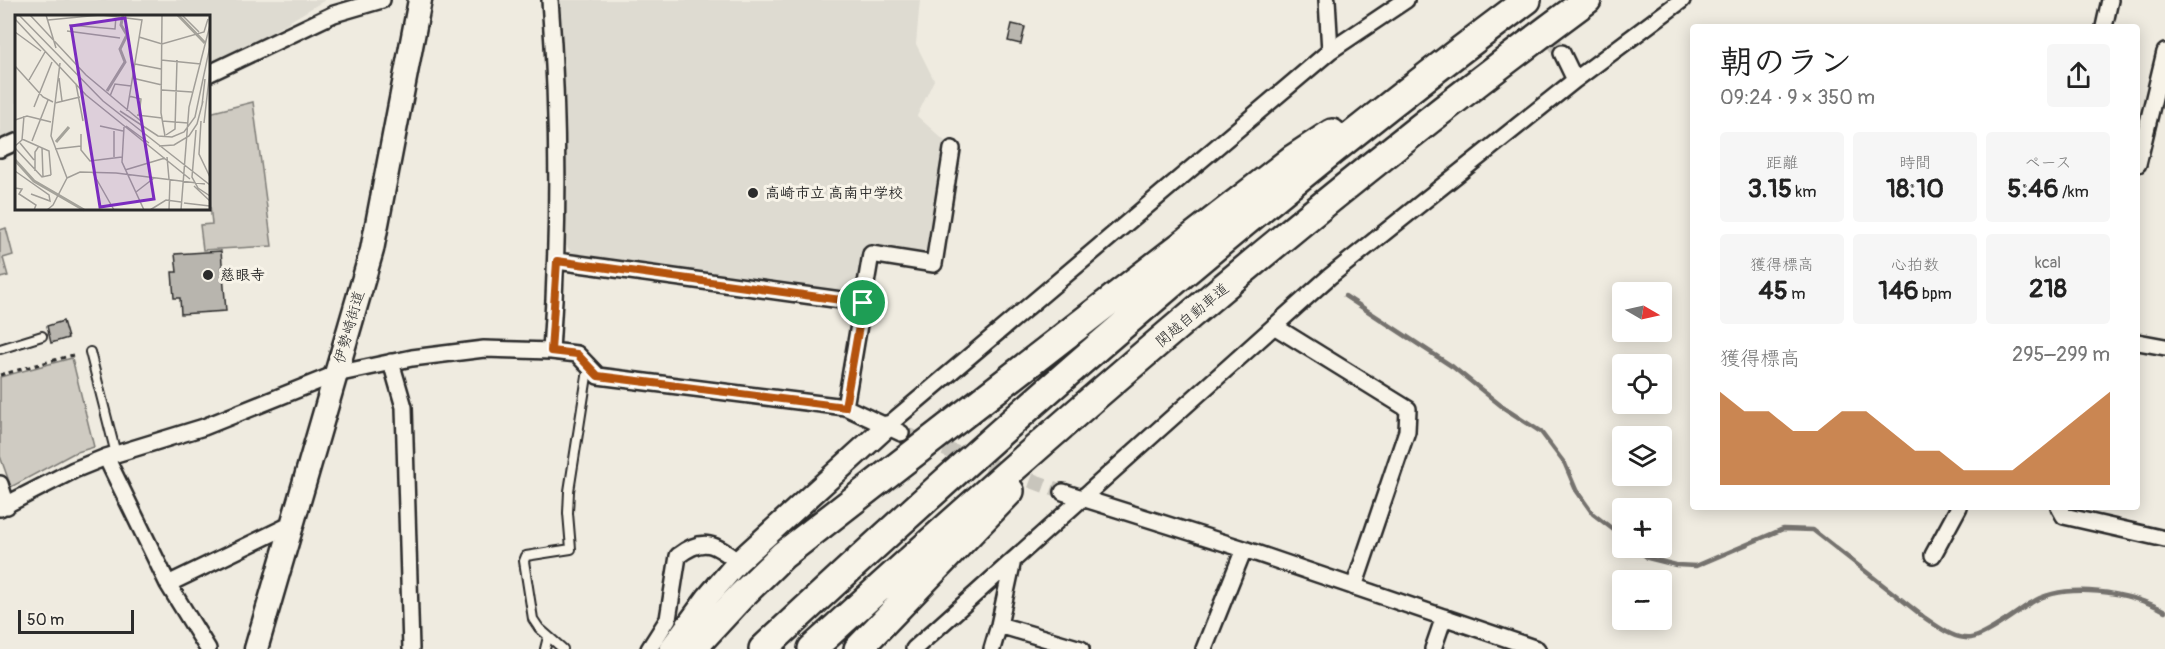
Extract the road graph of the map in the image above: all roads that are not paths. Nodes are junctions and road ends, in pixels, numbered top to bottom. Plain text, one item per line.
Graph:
1 (382, 0) edge
2 (420, 0) edge
3 (550, 0) edge
4 (1327, 0) edge
5 (1406, 0) edge
6 (1527, 0) edge
7 (1587, 0) edge
8 (1682, 0) edge
9 (2110, 0) edge
10 (2105, 24) edge
11 (1481, 34) junction
12 (1330, 51) junction
13 (2165, 52) edge
14 (1562, 53) tunnel mouth
15 (210, 73) edge
16 (1575, 80) junction
17 (15, 142) edge
18 (0, 149) edge
19 (952, 149) dead end
20 (2140, 156) edge
21 (557, 261) junction
22 (863, 303) junction
23 (1274, 326) junction
24 (42, 336) dead end
25 (2140, 342) edge
26 (2165, 347) edge
27 (0, 349) edge
28 (551, 351) junction
29 (90, 352) dead end
30 (1139, 360) junction
31 (391, 362) junction
32 (591, 369) junction
33 (336, 374) junction
34 (845, 407) junction
35 (893, 430) junction
36 (111, 455) junction
37 (0, 484) edge
38 (1063, 492) tunnel mouth
39 (1080, 498) junction
40 (3, 507) edge
41 (1957, 510) edge
42 (2061, 510) edge
43 (294, 523) junction
44 (2165, 539) edge
45 (1244, 549) junction
46 (1933, 555) dead end
47 (1013, 560) junction
48 (738, 562) junction
49 (168, 584) junction
50 (1354, 587) junction
51 (1444, 617) junction
52 (999, 625) junction
53 (548, 637) junction
54 (208, 649) edge
55 (256, 649) edge
56 (411, 649) edge
57 (545, 649) edge
58 (563, 649) edge
59 (649, 649) edge
60 (670, 649) edge
61 (692, 649) edge
62 (763, 649) edge
63 (812, 649) edge
64 (858, 649) edge
65 (914, 649) edge
66 (992, 649) edge
67 (1081, 649) edge
68 (1204, 649) edge
69 (1433, 649) edge
70 (1538, 649) edge

1 - 15 street
2 - 33 main road, 伊勢崎街道
3 - 21 street
4 - 12 street
5 - 12 street
6 - 11 highway
7 - 30 highway, 関越自動車道
8 - 16 street
9 - 10 street
11 - 61 highway
11 - 62 highway
12 - 35 street
13 - 20 street
14 - 16 street
16 - 23 street
17 - 18 street
19 - 22 street
21 - 22 street
21 - 28 street
22 - 34 street
23 - 39 street
23 - 50 street
24 - 27 lane
25 - 26 street
28 - 31 street
28 - 32 street
29 - 36 lane
30 - 63 highway, 関越自動車道
30 - 64 highway
31 - 33 street
31 - 56 street
32 - 34 street
32 - 53 lane
33 - 36 street
33 - 43 main road, 伊勢崎街道
34 - 35 street
35 - 48 street
36 - 40 street
36 - 49 street
37 - 40 street
38 - 39 street
39 - 45 street
39 - 47 street
41 - 46 street
42 - 44 street
43 - 49 street
43 - 55 main road, 伊勢崎街道
45 - 50 street
45 - 68 street
47 - 52 street
47 - 65 street
48 - 59 street
48 - 60 street
49 - 54 street
50 - 51 street
51 - 69 street
51 - 70 street
52 - 66 street
52 - 67 street
53 - 57 lane
53 - 58 lane

